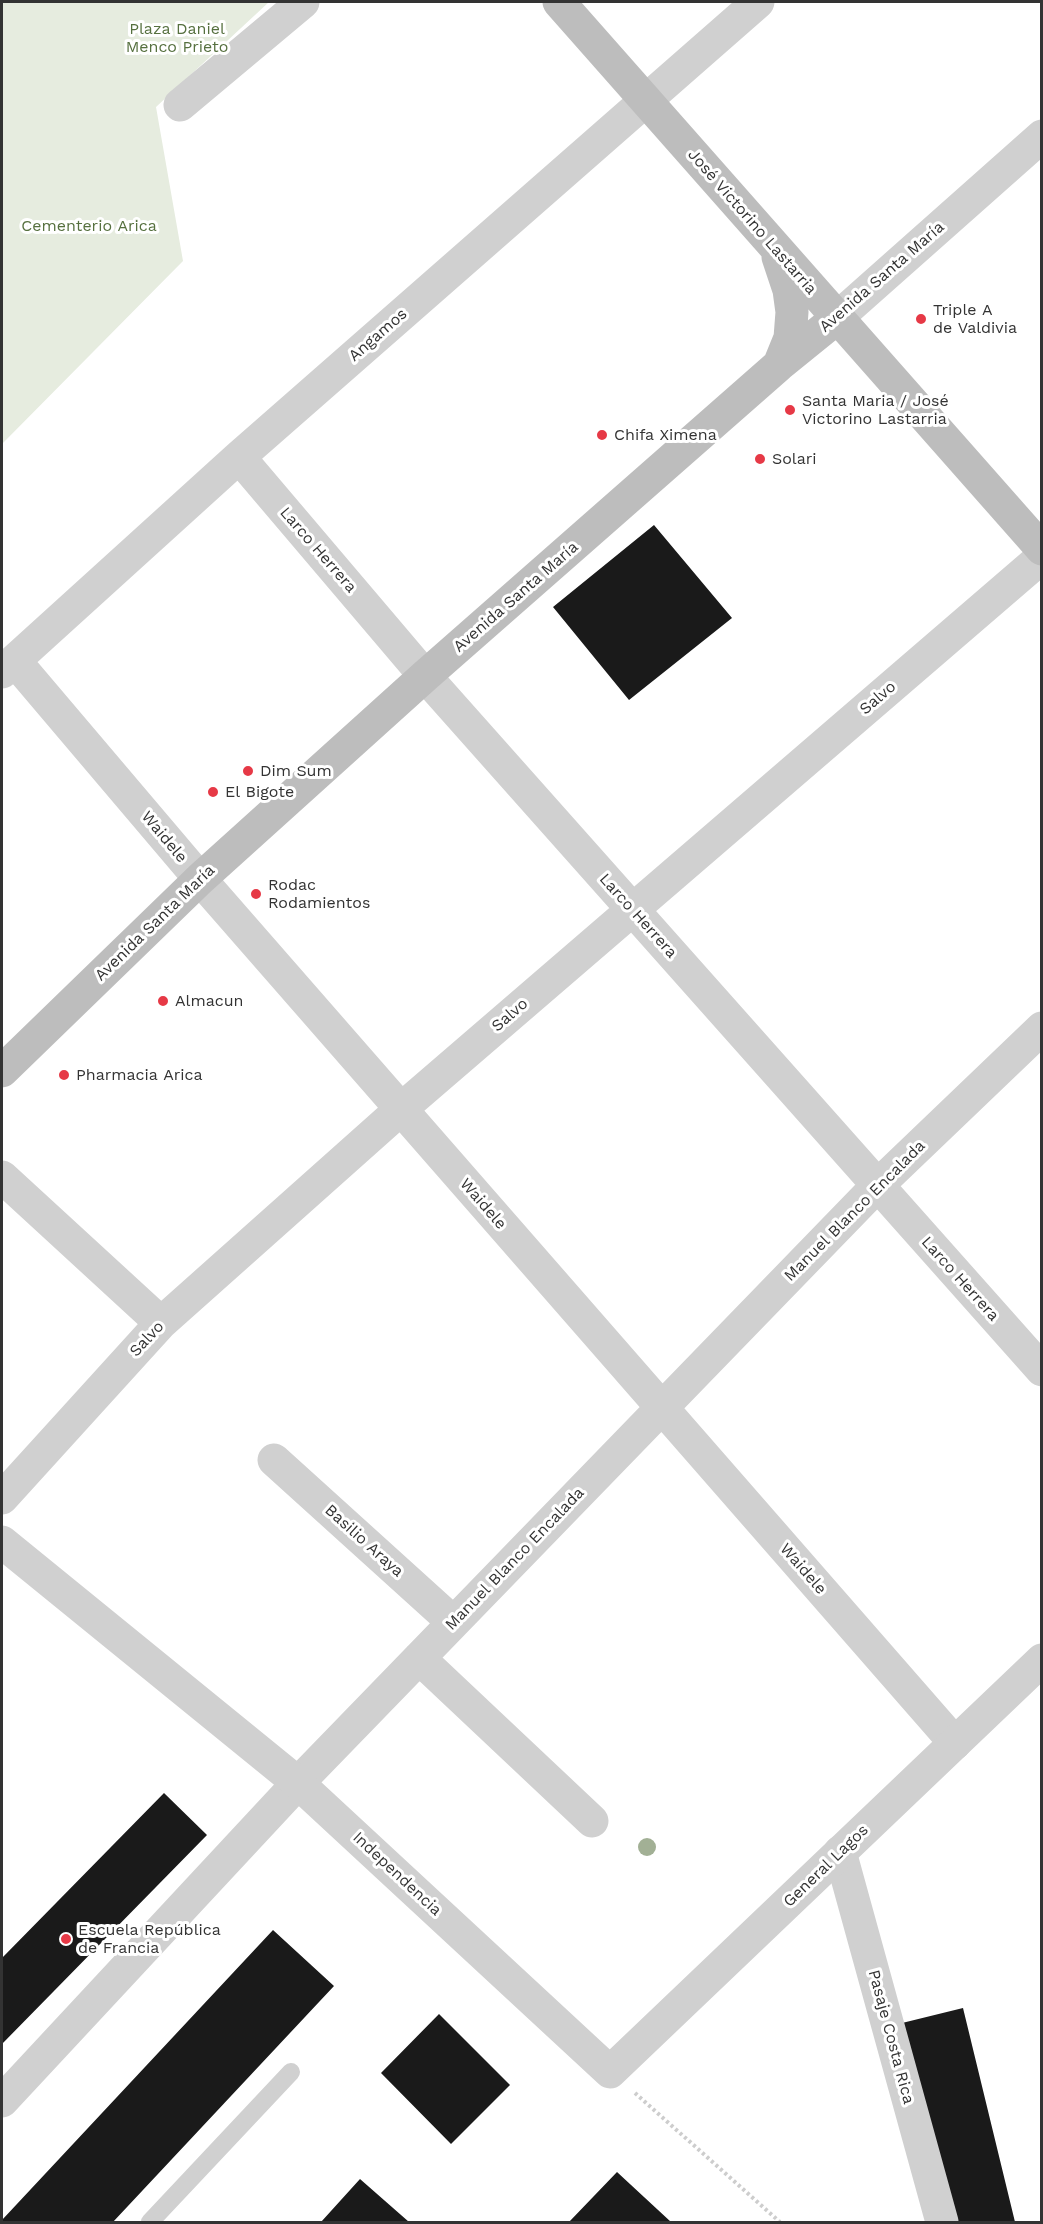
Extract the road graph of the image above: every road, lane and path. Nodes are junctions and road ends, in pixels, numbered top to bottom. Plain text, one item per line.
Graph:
1 (303, 2) edge
2 (559, 2) edge
3 (758, 2) edge
4 (645, 100) junction
5 (180, 105) dead end
6 (1041, 136) edge
7 (776, 248) junction
8 (837, 318) junction
9 (779, 365) junction
10 (239, 457) junction
11 (1041, 549) edge
12 (1041, 557) edge
13 (8, 667) edge
14 (425, 676) junction
15 (200, 879) junction
16 (633, 910) junction
17 (1041, 1028) edge
18 (2, 1071) edge
19 (400, 1110) junction
20 (2, 1177) edge
21 (878, 1186) junction
22 (161, 1323) junction
23 (1041, 1370) edge
24 (662, 1408) junction
25 (274, 1460) dead end
26 (2, 1498) edge
27 (2, 1542) edge
28 (453, 1622) junction
29 (419, 1658) junction
30 (1041, 1660) edge
31 (955, 1743) junction
32 (298, 1783) junction
33 (592, 1821) dead end
34 (840, 1852) junction
35 (291, 2072) dead end
36 (610, 2072) junction
37 (2, 2102) edge
38 (150, 2223) edge
39 (780, 2223) edge
40 (942, 2223) edge

1 - 5 street
2 - 4 main road, José Victorino Lastarria
3 - 4 street, Angamos
4 - 7 main road, José Victorino Lastarria
4 - 10 street, Angamos
6 - 8 street, Avenida Santa María
7 - 8 main road, José Victorino Lastarria
7 - 9 main road
8 - 9 main road, Avenida Santa María
8 - 11 main road, José Victorino Lastarria
9 - 14 main road, Avenida Santa María
10 - 13 street, Angamos
10 - 14 street, Larco Herrera
12 - 16 street, Salvo
13 - 15 street, Waidele
14 - 15 main road, Avenida Santa María
14 - 16 street, Larco Herrera
15 - 18 main road, Avenida Santa María
15 - 19 street, Waidele
16 - 19 street, Salvo
16 - 21 street, Larco Herrera
17 - 21 street, Manuel Blanco Encalada
19 - 22 street, Salvo
19 - 24 street, Waidele
20 - 22 street
21 - 23 street, Larco Herrera
21 - 24 street, Manuel Blanco Encalada
22 - 26 street, Salvo
24 - 28 street, Manuel Blanco Encalada
24 - 31 street, Waidele
25 - 28 street, Basilio Araya
27 - 32 street, Independencia
28 - 29 street, Manuel Blanco Encalada
29 - 32 street, Manuel Blanco Encalada
29 - 33 street
30 - 31 street, General Lagos
31 - 34 street, General Lagos
32 - 36 street, Independencia
32 - 37 street, Manuel Blanco Encalada
34 - 36 street, General Lagos
34 - 40 street, Pasaje Costa Rica
35 - 38 lane
36 - 39 path

